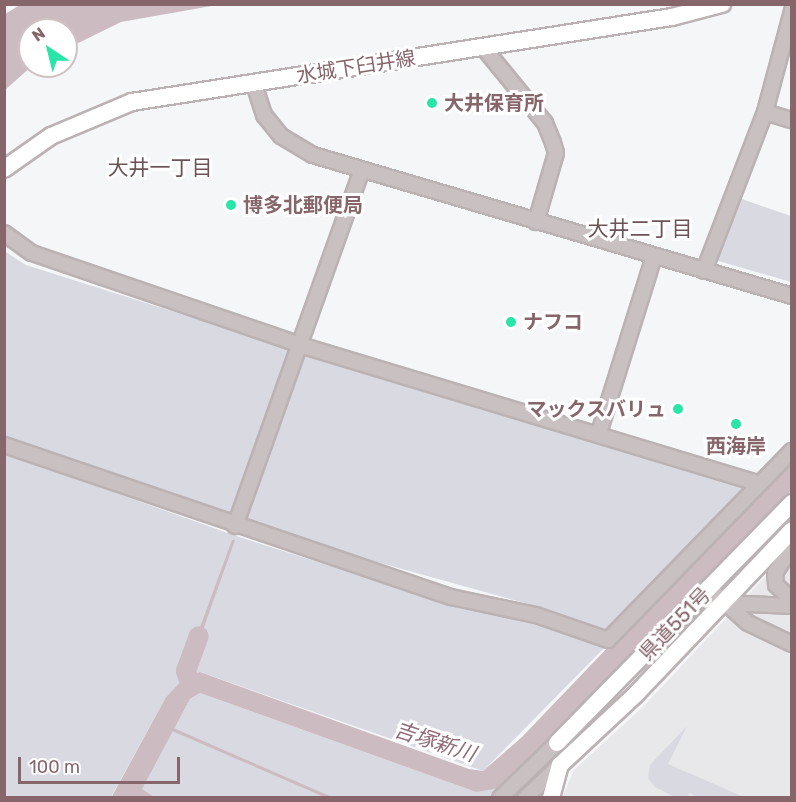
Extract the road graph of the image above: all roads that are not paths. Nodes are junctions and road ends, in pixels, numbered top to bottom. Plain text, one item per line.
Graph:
1 (722, 4) edge
2 (792, 11) edge
3 (483, 47) junction
4 (254, 84) junction
5 (765, 111) junction
6 (792, 120) edge
7 (4, 169) edge
8 (362, 170) junction
9 (536, 222) junction
10 (4, 232) edge
11 (654, 256) junction
12 (704, 271) junction
13 (792, 296) edge
14 (300, 345) junction
15 (599, 432) junction
16 (4, 445) edge
17 (792, 451) edge
18 (759, 484) junction
19 (792, 503) edge
20 (235, 526) junction
21 (792, 530) edge
22 (792, 546) edge
23 (709, 588) junction
24 (792, 600) edge
25 (725, 603) junction
26 (792, 606) edge
27 (792, 644) edge
28 (557, 743) joint
29 (560, 765) junction
30 (500, 798) edge
31 (525, 798) edge
32 (551, 798) edge

1 - 3 main road, 水城下臼井線
2 - 5 street
3 - 4 main road, 水城下臼井線
3 - 9 street
4 - 7 main road, 水城下臼井線
4 - 8 street
5 - 6 street
5 - 12 street
8 - 9 street
8 - 14 street
9 - 11 street
10 - 14 street
11 - 12 street
11 - 15 street
12 - 13 street
14 - 15 street
14 - 20 street
15 - 18 street
16 - 20 street
17 - 18 street
18 - 20 street
19 - 23 main road, 県道551号
21 - 25 main road
22 - 24 street
23 - 25 street
23 - 28 main road, 県道551号
25 - 26 street
25 - 27 street
25 - 29 main road
28 - 30 street
29 - 31 street
29 - 32 main road

